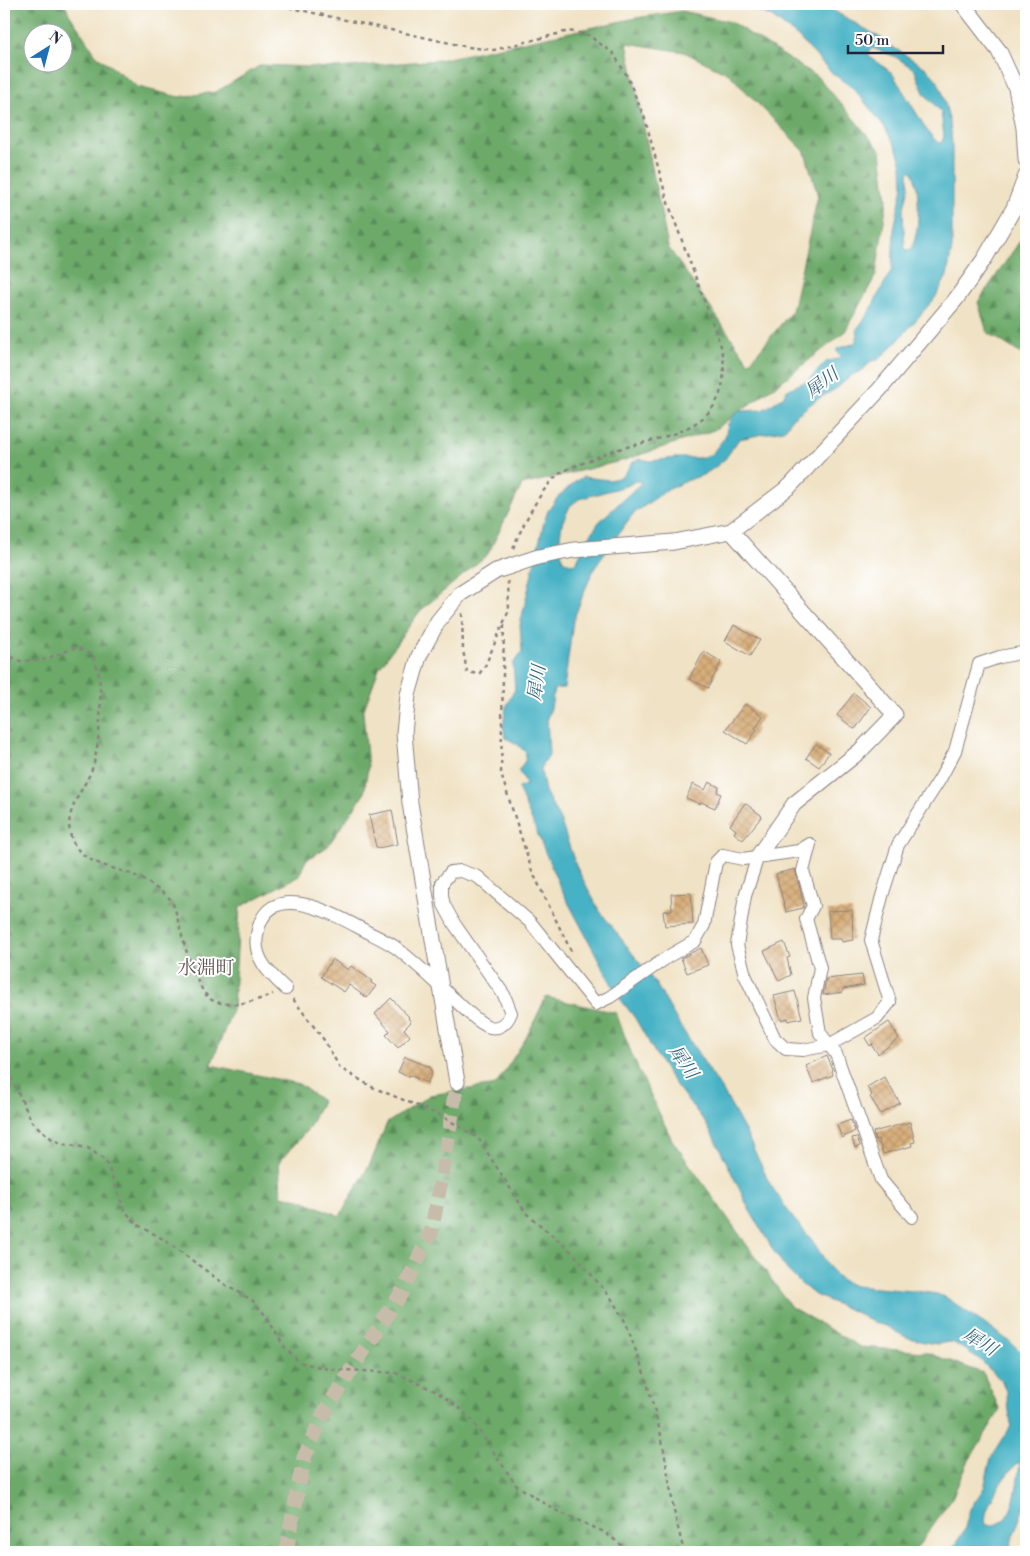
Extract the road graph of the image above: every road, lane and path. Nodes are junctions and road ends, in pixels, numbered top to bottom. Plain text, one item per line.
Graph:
1 (273, 4) edge
2 (963, 4) edge
3 (1026, 160) edge
4 (1026, 176) edge
5 (731, 531) junction
6 (512, 552) dead end
7 (502, 574) junction
8 (460, 594) junction
9 (4, 602) edge
10 (504, 623) junction
11 (4, 645) edge
12 (1026, 652) edge
13 (4, 653) edge
14 (758, 856) junction
15 (575, 959) dead end
16 (440, 986) junction
17 (286, 989) junction
18 (829, 1045) junction
19 (4, 1063) edge
20 (457, 1082) tunnel mouth
21 (912, 1217) dead end
22 (631, 1552) edge
23 (684, 1552) edge

1 - 6 path
2 - 3 street
4 - 5 street
5 - 7 street, bridge
5 - 14 street
7 - 8 street
7 - 10 path
8 - 10 path
8 - 16 street
9 - 11 path
10 - 15 path
12 - 18 street
13 - 17 path
14 - 16 street
14 - 18 street
14 - 18 street
16 - 17 street
16 - 20 street
17 - 23 path
18 - 21 street
19 - 22 path

